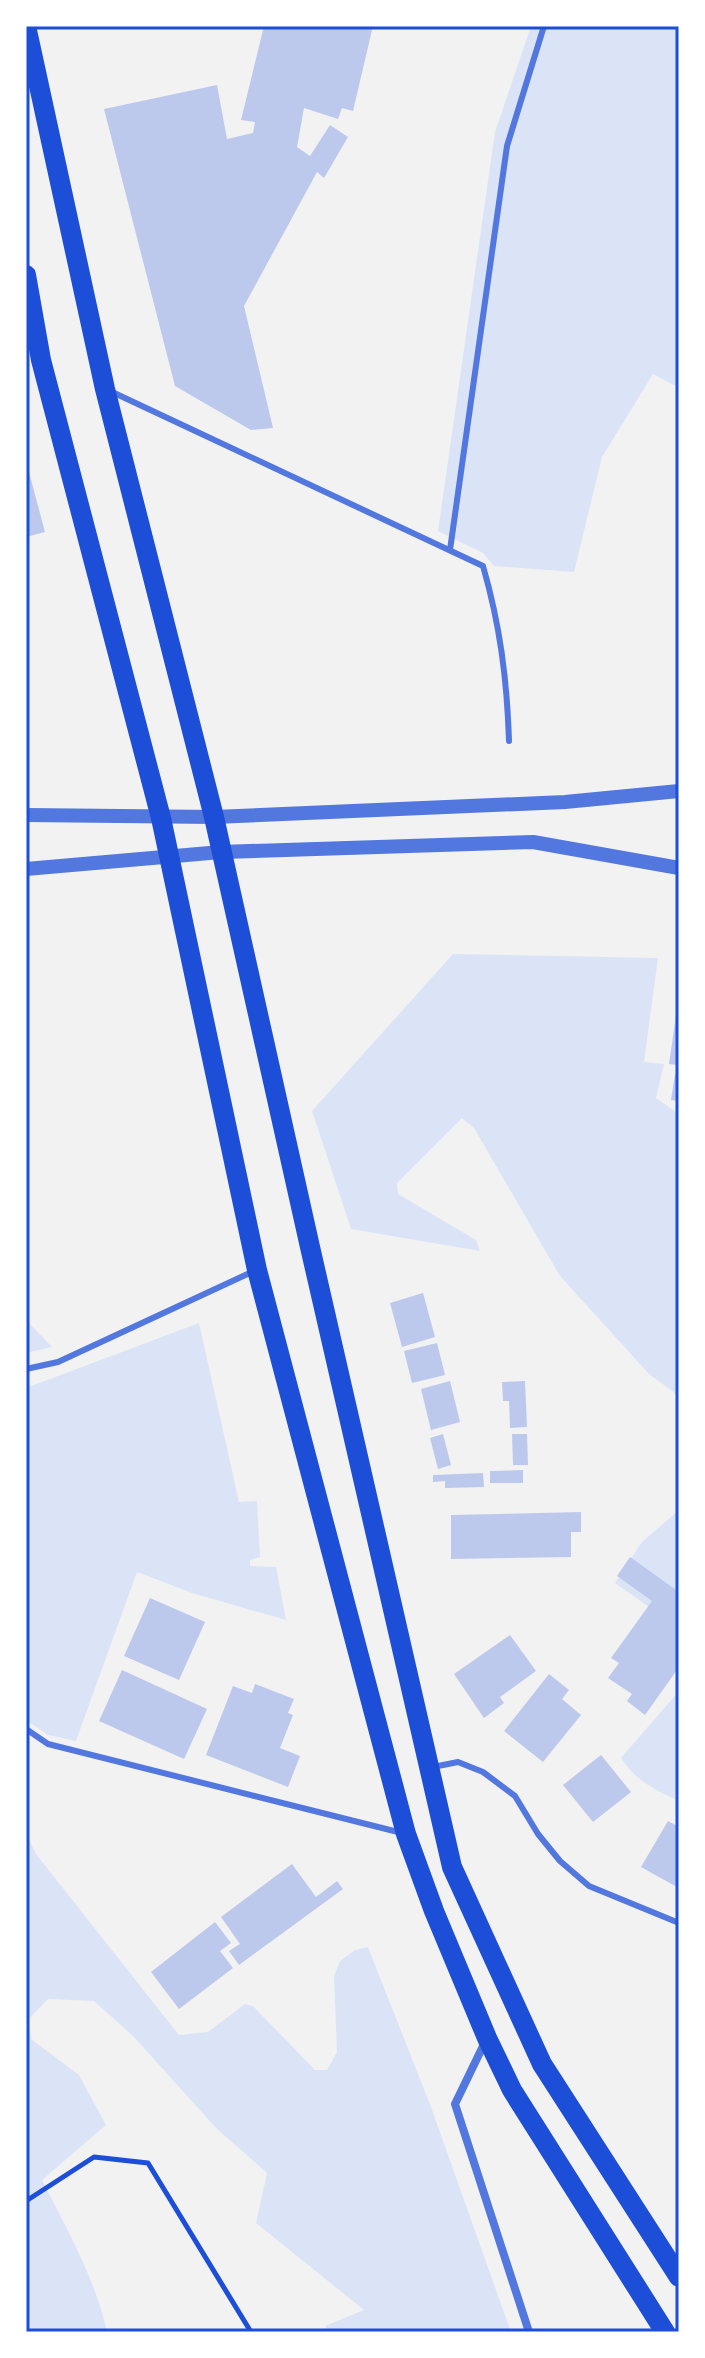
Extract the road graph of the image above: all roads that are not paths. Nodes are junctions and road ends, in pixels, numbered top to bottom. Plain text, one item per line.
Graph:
1 (26, 26) edge
2 (544, 26) edge
3 (26, 275) edge
4 (105, 389) junction
5 (450, 550) junction
6 (509, 741) dead end
7 (679, 791) edge
8 (26, 815) edge
9 (214, 817) junction
10 (161, 818) junction
11 (221, 852) junction
12 (168, 857) junction
13 (679, 868) edge
14 (26, 869) edge
15 (257, 1270) junction
16 (26, 1369) edge
17 (26, 1729) edge
18 (430, 1768) junction
19 (406, 1834) junction
20 (679, 1923) edge
21 (487, 2038) junction
22 (679, 2277) edge
23 (529, 2332) edge
24 (665, 2332) edge

1 - 4 main road
2 - 5 lane
3 - 10 main road
4 - 5 lane
4 - 9 main road
5 - 6 lane
7 - 9 street
8 - 10 street
9 - 10 street
9 - 11 main road
10 - 12 main road
11 - 12 street
11 - 13 street
11 - 18 main road
12 - 14 street
12 - 15 main road
15 - 16 lane
15 - 19 main road
17 - 19 lane
18 - 20 lane
18 - 22 main road
19 - 21 main road
21 - 23 street
21 - 24 main road

